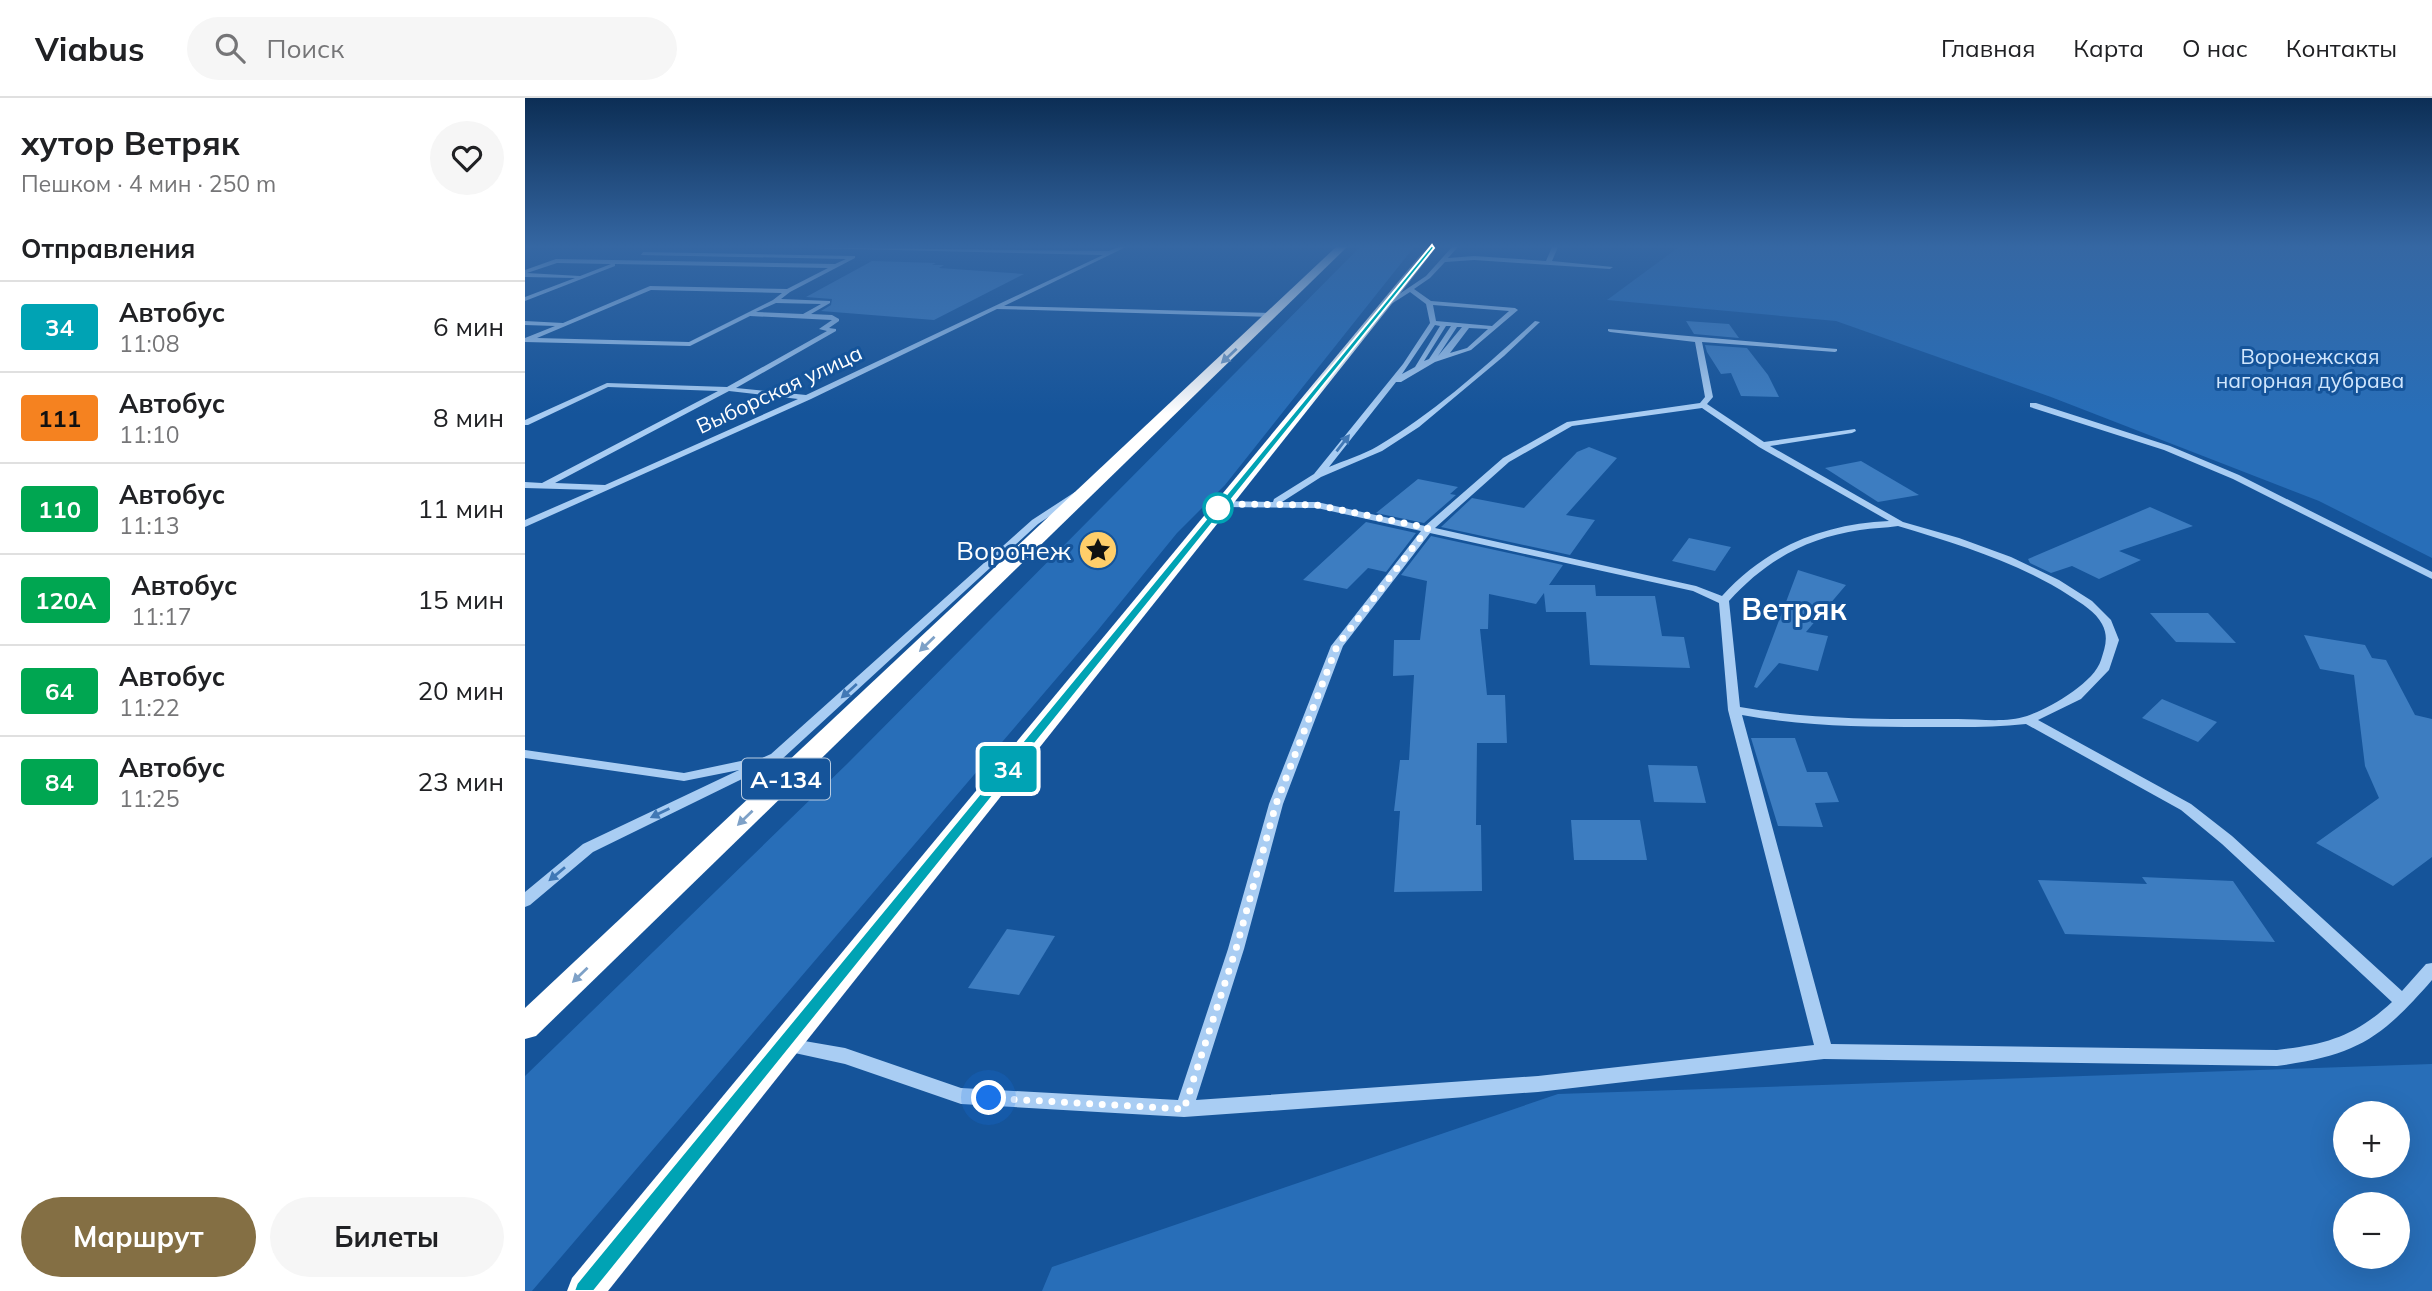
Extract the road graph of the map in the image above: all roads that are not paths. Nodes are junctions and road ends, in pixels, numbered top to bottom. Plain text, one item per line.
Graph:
1 (615, 303) edge
2 (772, 303) edge
3 (827, 303) edge
4 (1005, 303) edge
5 (1285, 303) edge
6 (1387, 303) edge
7 (1390, 303) edge
8 (1429, 303) joint
9 (1383, 307) junction
10 (994, 308) junction
11 (749, 314) junction
12 (1272, 315) junction
13 (804, 316) junction
14 (1537, 322) dead end
15 (525, 323) edge
16 (1433, 323) junction
17 (565, 324) junction
18 (1444, 324) junction
19 (1455, 325) junction
20 (1467, 326) junction
21 (1480, 327) junction
22 (1494, 328) junction
23 (1610, 330) dead end
24 (527, 340) edge
25 (1698, 340) junction
26 (1835, 350) dead end
27 (1457, 352) junction
28 (1444, 355) junction
29 (1431, 360) junction
30 (1418, 366) junction
31 (1389, 386) junction
32 (728, 389) junction
33 (807, 397) junction
34 (1703, 405) junction
35 (2033, 405) dead end
36 (525, 423) edge
37 (1852, 431) dead end
38 (1762, 445) junction
39 (1107, 473) junction
40 (1317, 476) junction
41 (525, 485) edge
42 (545, 485) junction
43 (606, 488) junction
44 (1274, 503) junction
45 (1222, 504) junction
46 (525, 524) edge
47 (1900, 524) junction
48 (1428, 528) junction
49 (2432, 576) edge
50 (1724, 601) junction
51 (1734, 710) junction
52 (2028, 720) junction
53 (525, 754) edge
54 (776, 757) junction
55 (525, 901) edge
56 (2432, 969) edge
57 (2403, 1002) junction
58 (525, 1027) edge
59 (787, 1045) junction
60 (1824, 1051) junction
61 (1184, 1109) junction
62 (585, 1291) edge

1 - 17 street
2 - 11 street
3 - 13 street
4 - 10 street, Выборская улица
5 - 12 highway, А-134
6 - 9 highway
7 - 9 street
8 - 16 street
8 - 22 street
9 - 45 highway
10 - 12 street
10 - 33 street, Выборская улица
11 - 13 street
11 - 24 street
12 -> 39 highway, А-134
13 - 32 street
14 - 40 street
15 - 17 street
16 - 18 street
16 - 31 street
17 - 24 street
18 - 19 street
18 - 30 street
19 - 20 street
19 - 29 street
20 - 21 street
20 - 28 street
21 - 22 street
21 - 27 street
22 - 27 street
23 - 25 street
25 - 26 street
25 - 34 street
27 - 28 street
28 - 29 street
29 - 30 street
30 - 31 street
40 -> 31 street
32 - 33 street
32 - 36 street
32 - 42 street
33 - 43 street, Выборская улица
34 - 38 street
34 - 48 street
35 - 49 street
37 - 38 street
38 - 47 street
39 -> 54 street
39 -> 58 highway, А-134
40 - 44 street
41 - 42 street
42 - 43 street
43 - 46 street, Выборская улица
44 - 45 street
44 - 48 street
45 - 59 highway
47 - 50 street
47 - 52 street
48 - 50 street
48 - 61 street
50 - 51 street
51 - 52 street
51 - 60 street
52 - 57 street
53 - 54 street
54 -> 55 street
56 - 57 street
57 - 60 street
59 - 61 street
59 - 62 highway
60 - 61 street

